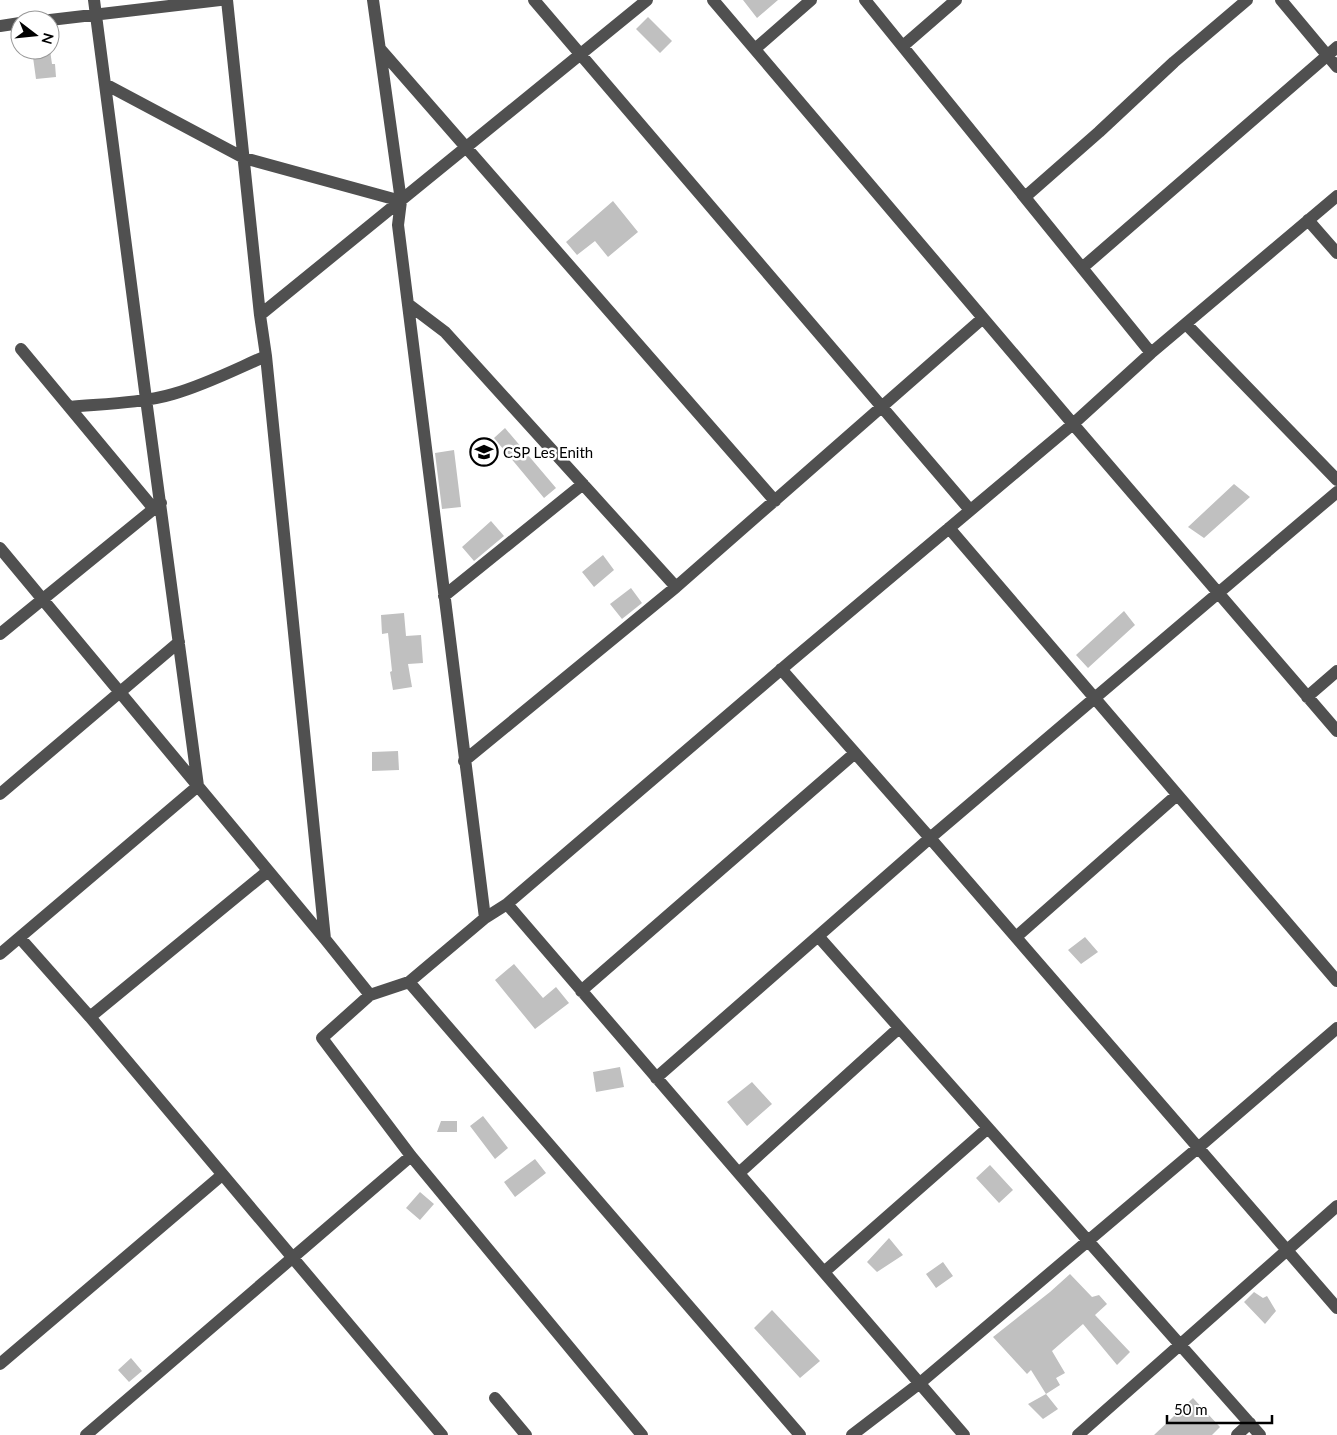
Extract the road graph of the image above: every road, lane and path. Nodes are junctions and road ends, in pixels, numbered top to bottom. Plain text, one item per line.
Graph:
1 (94, 0) edge
2 (220, 0) edge
3 (227, 0) edge
4 (373, 0) edge
5 (534, 0) edge
6 (647, 0) edge
7 (714, 0) edge
8 (811, 0) edge
9 (865, 0) edge
10 (956, 0) edge
11 (1248, 0) edge
12 (1281, 0) edge
13 (96, 15) junction
14 (60, 19) edge
15 (903, 46) junction
16 (755, 49) junction
17 (381, 50) junction
18 (1332, 51) edge
19 (580, 54) junction
20 (1337, 66) edge
21 (105, 84) junction
22 (466, 148) junction
23 (244, 158) junction
24 (1337, 196) edge
25 (1025, 197) junction
26 (401, 201) junction
27 (1308, 220) junction
28 (1337, 254) edge
29 (1082, 268) junction
30 (408, 304) junction
31 (260, 315) junction
32 (984, 318) junction
33 (1186, 324) junction
34 (20, 349) dead end
35 (1151, 354) junction
36 (266, 356) junction
37 (146, 399) junction
38 (70, 407) junction
39 (882, 407) junction
40 (1073, 424) junction
41 (1337, 480) edge
42 (582, 484) junction
43 (1337, 492) edge
44 (775, 500) junction
45 (158, 506) junction
46 (970, 510) junction
47 (949, 528) junction
48 (0, 548) edge
49 (676, 587) junction
50 (1218, 593) junction
51 (444, 596) junction
52 (43, 598) junction
53 (0, 634) edge
54 (179, 642) junction
55 (781, 669) junction
56 (1337, 670) edge
57 (120, 692) junction
58 (1308, 697) junction
59 (1094, 698) junction
60 (1337, 731) edge
61 (855, 753) junction
62 (464, 761) junction
63 (198, 786) junction
64 (0, 794) edge
65 (1177, 795) junction
66 (930, 838) junction
67 (268, 871) junction
68 (507, 904) junction
69 (485, 918) junction
70 (818, 936) junction
71 (1016, 937) junction
72 (20, 938) junction
73 (325, 939) junction
74 (0, 954) edge
75 (1337, 981) edge
76 (409, 982) junction
77 (581, 991) junction
78 (370, 995) junction
79 (90, 1017) junction
80 (899, 1028) junction
81 (1337, 1028) edge
82 (656, 1078) junction
83 (988, 1128) junction
84 (1198, 1147) junction
85 (411, 1156) junction
86 (738, 1173) junction
87 (222, 1175) junction
88 (1337, 1206) edge
89 (1088, 1240) junction
90 (1287, 1250) junction
91 (292, 1258) junction
92 (824, 1272) junction
93 (1337, 1308) edge
94 (1180, 1344) junction
95 (0, 1364) edge
96 (920, 1383) junction
97 (495, 1398) dead end
98 (1250, 1423) junction
99 (86, 1435) edge
100 (442, 1435) edge
101 (526, 1435) edge
102 (642, 1435) edge
103 (800, 1435) edge
104 (852, 1435) edge
105 (964, 1435) edge
106 (1078, 1435) edge
107 (1237, 1435) edge
108 (1260, 1435) edge

1 - 13 street
2 - 13 street
3 - 23 street
4 - 17 street
5 - 19 street
6 - 19 street
7 - 16 street
8 - 16 street
9 - 15 street
10 - 15 street
11 - 25 street
12 - 18 street
13 - 14 street
13 - 21 street
15 - 25 street
16 - 32 street
17 - 22 street
17 - 26 street
18 - 20 street
18 - 29 street
19 - 22 street
19 - 39 street
21 - 23 street
21 - 37 street
22 - 26 street
22 - 44 street
23 - 26 street
23 - 31 street
24 - 27 street
25 - 29 street
26 - 30 street
26 - 31 street
27 - 28 street
27 - 33 street
29 - 35 street
30 - 42 street
30 - 51 street
31 - 36 street
32 - 39 street
32 - 40 street
33 - 35 street
33 - 41 street
34 - 38 street
35 - 40 street
36 - 37 street
36 - 73 street
37 - 38 street
37 - 45 street
38 - 45 street
39 - 44 street
39 - 46 street
40 - 46 street
40 - 50 street
42 - 49 street
42 - 51 street
43 - 50 street
44 - 49 street
45 - 52 street
45 - 54 street
46 - 47 street
47 - 55 street
47 - 59 street
48 - 52 street
49 - 62 street
50 - 58 street
50 - 59 street
51 - 62 street
52 - 53 street
52 - 57 street
54 - 57 street
54 - 63 street
55 - 61 street
55 - 68 street
56 - 58 street
57 - 63 street
57 - 64 street
58 - 60 street
59 - 65 street
59 - 66 street
61 - 66 street
61 - 77 street
62 - 69 street
63 - 67 street
63 - 72 street
65 - 71 street
65 - 75 street
66 - 70 street
66 - 71 street
67 - 73 street
67 - 79 street
68 - 69 street
68 - 77 street
69 - 76 street
70 - 80 street
70 - 82 street
71 - 84 street
72 - 74 street
72 - 79 street
73 - 78 street
76 - 78 street
76 - 103 street
77 - 82 street
78 - 85 street
79 - 87 street
80 - 83 street
80 - 86 street
81 - 84 street
82 - 86 street
83 - 89 street
83 - 92 street
84 - 89 street
84 - 90 street
85 - 91 street
85 - 102 street
86 - 92 street
87 - 91 street
87 - 95 street
88 - 90 street
89 - 94 street
89 - 96 street
90 - 93 street
90 - 94 street
91 - 99 street
91 - 100 street
92 - 96 street
94 - 98 street
94 - 106 street
96 - 104 street
96 - 105 street
97 - 101 street
98 - 107 street
98 - 108 street

